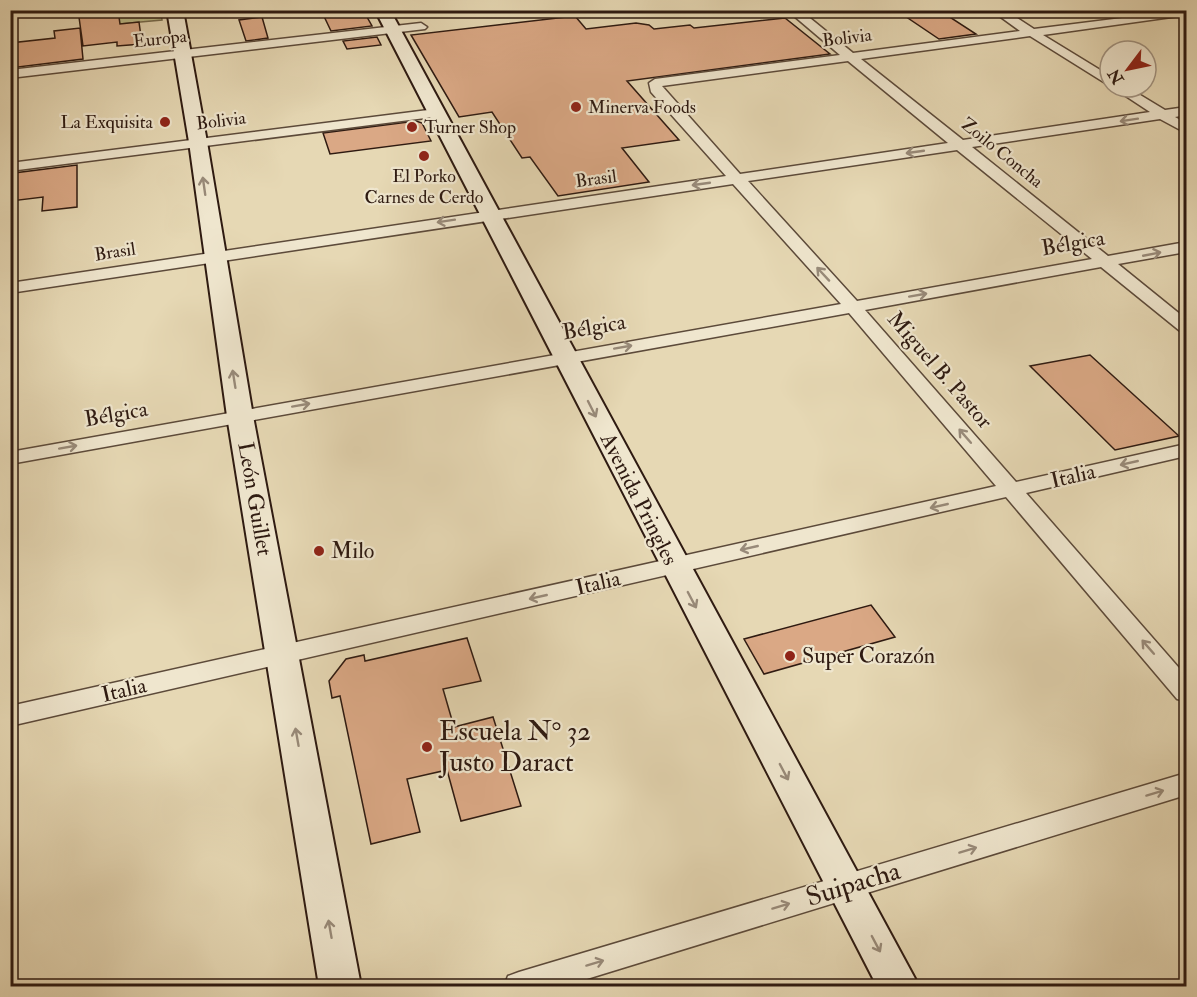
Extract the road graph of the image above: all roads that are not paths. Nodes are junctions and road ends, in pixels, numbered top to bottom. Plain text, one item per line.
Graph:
1 (175, 10) edge
2 (382, 10) edge
3 (792, 10) edge
4 (996, 10) edge
5 (1186, 12) edge
6 (421, 27) dead end
7 (392, 31) junction
8 (1031, 33) junction
9 (183, 55) junction
10 (847, 56) junction
11 (10, 74) edge
12 (1098, 75) edge
13 (655, 84) joint
14 (1138, 99) edge
15 (1186, 111) edge
16 (436, 113) junction
17 (1162, 114) junction
18 (1186, 129) edge
19 (198, 142) junction
20 (960, 145) junction
21 (10, 167) edge
22 (735, 178) junction
23 (490, 214) junction
24 (1186, 247) edge
25 (214, 257) junction
26 (1106, 262) junction
27 (10, 288) edge
28 (852, 306) junction
29 (1186, 327) edge
30 (565, 357) junction
31 (240, 416) junction
32 (1186, 450) edge
33 (10, 458) edge
34 (1011, 489) junction
35 (673, 566) junction
36 (283, 655) junction
37 (1186, 692) edge
38 (10, 716) edge
39 (1186, 784) edge
40 (845, 886) junction
41 (340, 987) edge
42 (519, 987) edge
43 (898, 987) edge

1 - 9 street, León Guillet
2 - 7 street, Avenida Pringles
3 - 10 street, Zoilo Concha
4 - 8 street
5 - 8 street, Bolivia
6 - 7 street, Europa
7 - 9 street, Europa
7 - 16 street, Avenida Pringles
8 - 10 street, Bolivia
8 - 12 street
9 - 11 street, Europa
9 - 19 street, León Guillet
10 - 13 street, Bolivia
10 - 20 street, Zoilo Concha
13 - 22 street, Miguel B. Pastor
14 - 17 street
15 - 17 street, Brasil
16 - 19 street, Bolivia
16 - 23 street, Avenida Pringles
17 - 18 street
17 -> 20 street, Brasil
19 - 21 street, Bolivia
25 -> 19 street, León Guillet
20 -> 22 street, Brasil
20 - 26 street, Zoilo Concha
22 -> 23 street, Brasil
28 -> 22 street, Miguel B. Pastor
23 -> 25 street, Brasil
23 - 30 street, Avenida Pringles
26 -> 24 street, Bélgica
25 - 27 street, Brasil
31 -> 25 street, León Guillet
28 -> 26 street, Bélgica
26 - 29 street, Zoilo Concha
30 -> 28 street, Bélgica
34 -> 28 street, Miguel B. Pastor
31 -> 30 street, Bélgica
30 -> 35 street, Avenida Pringles
33 -> 31 street, Bélgica
31 - 36 street, León Guillet
32 -> 34 street, Italia
34 -> 35 street, Italia
37 -> 34 street, Miguel B. Pastor
35 -> 36 street, Italia
35 -> 40 street, Avenida Pringles
36 - 38 street, Italia
41 -> 36 street, León Guillet
40 -> 39 street, Suipacha
42 -> 40 street, Suipacha
40 -> 43 street, Avenida Pringles

